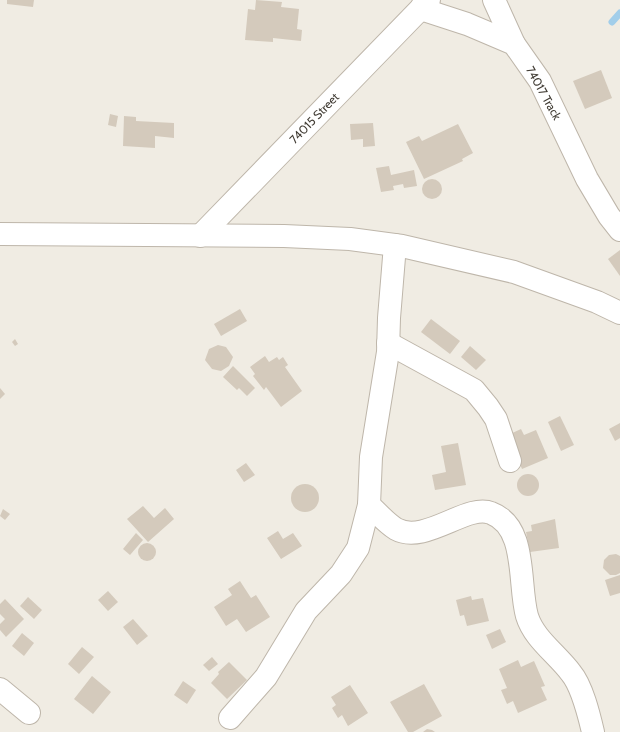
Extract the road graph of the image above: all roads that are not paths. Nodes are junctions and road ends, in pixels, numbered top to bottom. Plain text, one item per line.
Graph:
1 (494, 0) edge
2 (425, 3) edge
3 (514, 44) junction
4 (620, 230) edge
5 (0, 234) edge
6 (200, 236) junction
7 (395, 246) junction
8 (620, 313) edge
9 (388, 343) junction
10 (510, 461) dead end
11 (368, 505) junction
12 (0, 689) edge
13 (29, 713) dead end
14 (230, 718) dead end
15 (593, 732) edge

1 - 3 street, 74017 Track
2 - 3 street
2 - 6 street, 74015 Street
3 - 4 street, 74017 Track
5 - 6 street
6 - 7 street
7 - 8 street
7 - 9 street
9 - 10 street
9 - 11 street
11 - 14 street
11 - 15 street
12 - 13 street

